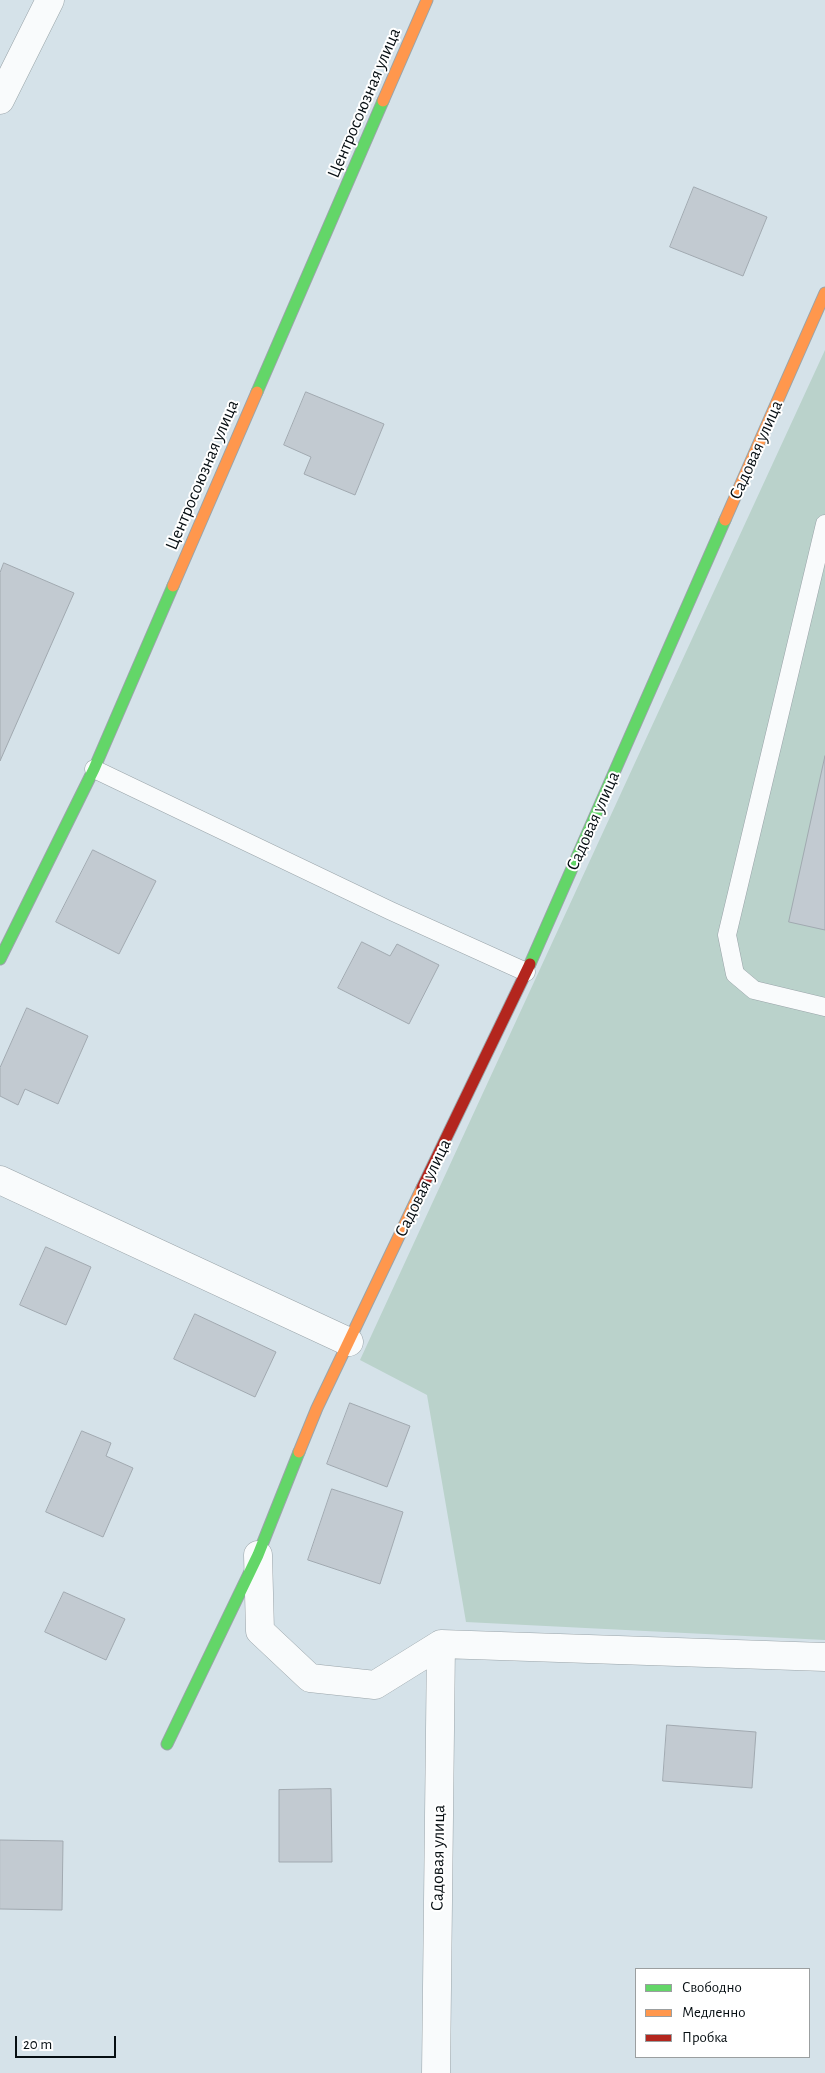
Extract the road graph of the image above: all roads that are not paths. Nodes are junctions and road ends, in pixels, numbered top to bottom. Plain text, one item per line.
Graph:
1 (50, 0) edge
2 (427, 0) edge
3 (0, 100) edge
4 (825, 294) edge
5 (825, 524) edge
6 (94, 769) junction
7 (0, 959) edge
8 (526, 972) junction
9 (825, 1007) edge
10 (0, 1180) edge
11 (349, 1342) junction
12 (258, 1555) junction
13 (441, 1644) junction
14 (825, 1657) edge
15 (167, 1744) dead end
16 (436, 2073) edge

1 - 3 street
2 - 6 street, Центросоюзная улица
4 - 8 street, Садовая улица
5 - 9 lane
6 - 7 street, Центросоюзная улица
6 - 8 lane
8 - 11 street, Садовая улица
10 - 11 street
11 - 12 street, Садовая улица
12 - 13 street
12 - 15 street, Садовая улица
13 - 14 street
13 - 16 street, Садовая улица

